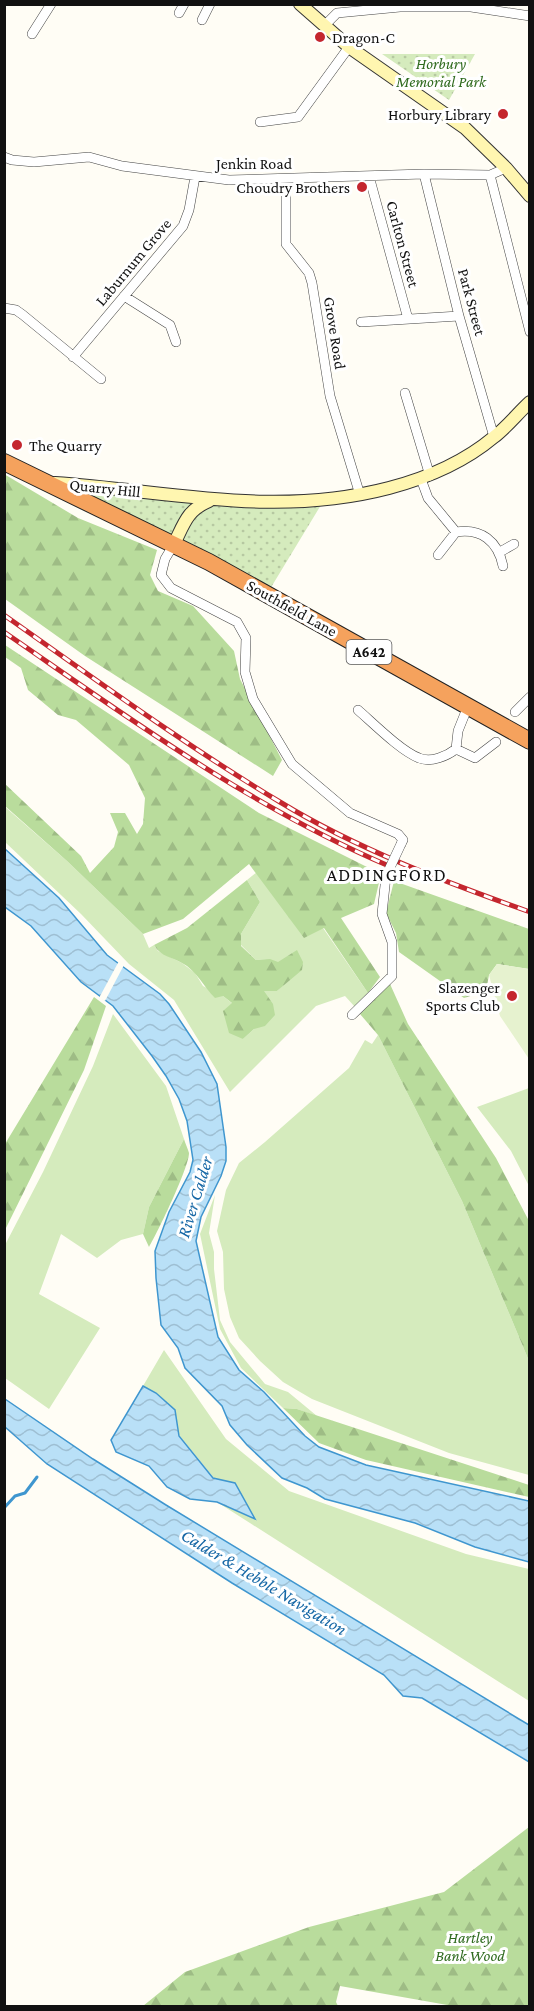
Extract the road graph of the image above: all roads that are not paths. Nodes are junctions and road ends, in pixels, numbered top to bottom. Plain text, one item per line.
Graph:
1 (51, 4) edge
2 (210, 4) edge
3 (300, 4) edge
4 (530, 16) edge
5 (202, 20) dead end
6 (325, 25) junction
7 (32, 34) dead end
8 (349, 47) junction
9 (260, 122) dead end
10 (4, 157) edge
11 (506, 168) junction
12 (424, 174) junction
13 (490, 175) junction
14 (369, 176) junction
15 (195, 177) junction
16 (286, 178) junction
17 (527, 189) edge
18 (124, 296) junction
19 (4, 309) edge
20 (459, 316) junction
21 (408, 319) junction
22 (361, 322) dead end
23 (530, 332) edge
24 (176, 342) dead end
25 (73, 357) junction
26 (101, 379) dead end
27 (405, 393) dead end
28 (530, 402) edge
29 (424, 414) dead end
30 (413, 418) junction
31 (494, 437) junction
32 (4, 462) edge
33 (425, 478) junction
34 (50, 483) junction
35 (360, 495) junction
36 (210, 500) junction
37 (456, 532) junction
38 (174, 544) junction
39 (514, 544) dead end
40 (500, 552) junction
41 (438, 555) dead end
42 (503, 566) dead end
43 (530, 697) edge
44 (468, 706) junction
45 (358, 710) dead end
46 (515, 712) dead end
47 (530, 741) edge
48 (496, 742) dead end
49 (456, 749) junction
50 (351, 1016) dead end

1 - 7 street
2 - 5 street
3 - 6 main road
4 - 6 street
6 - 8 main road
8 - 9 street
8 - 11 main road
10 - 15 street, Jenkin Road
11 - 13 street, Jenkin Road
11 - 17 main road
12 - 13 street, Jenkin Road
12 - 14 street, Jenkin Road
12 - 20 street, Park Street
13 - 23 street
14 - 16 street, Jenkin Road
14 - 21 street, Carlton Street
15 - 16 street, Jenkin Road
15 - 18 street, Laburnum Grove
16 - 35 street, Grove Road
18 - 24 street
18 - 25 street, Laburnum Grove
19 - 25 street
20 - 21 street
20 - 31 street, Park Street
21 - 22 street
25 - 26 street
27 - 30 street
28 - 31 main road, Quarry Hill
29 - 30 street
30 - 33 street
31 - 33 main road, Quarry Hill
32 - 34 highway, Quarry Hill / A642
33 - 35 main road, Quarry Hill
33 - 37 street
34 - 36 main road, Quarry Hill
34 - 38 highway, Southfield Lane / A642
35 - 36 main road, Quarry Hill
36 - 38 main road
37 - 40 street
37 - 41 street
38 - 44 highway, Southfield Lane / A642
38 - 50 street, bridge
39 - 40 street
40 - 42 street
43 - 46 street
44 - 47 highway, Southfield Lane / A642
44 - 49 street
45 - 49 street
48 - 49 street

